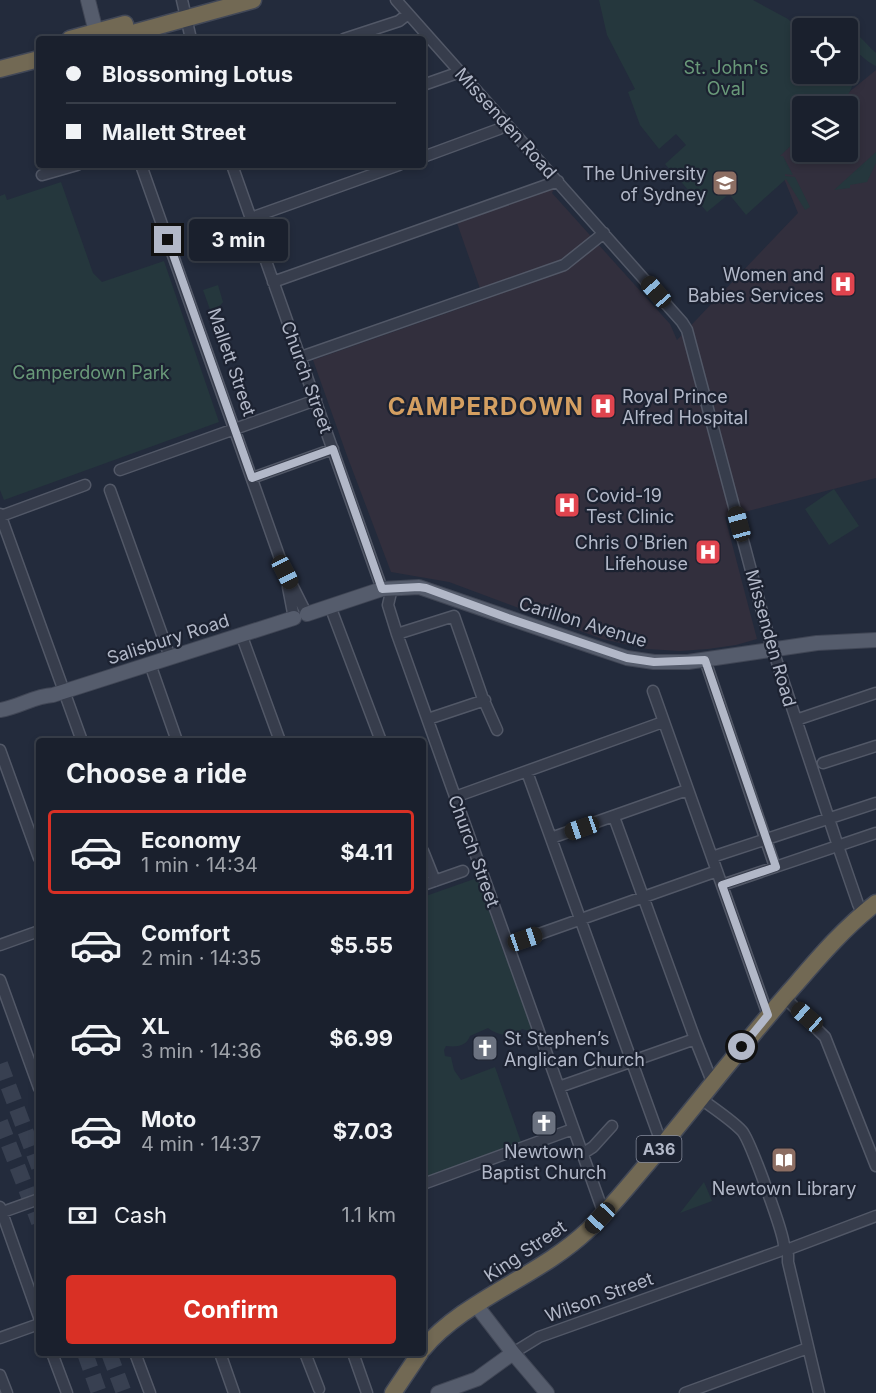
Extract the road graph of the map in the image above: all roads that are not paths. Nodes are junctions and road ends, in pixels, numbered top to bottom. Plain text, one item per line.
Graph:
1 (88, 0) edge
2 (210, 0) edge
3 (253, 0) edge
4 (396, 0) edge
5 (184, 9) edge
6 (408, 14) junction
7 (101, 36) edge
8 (104, 36) edge
9 (190, 36) edge
10 (353, 36) edge
11 (36, 48) edge
12 (0, 58) edge
13 (36, 60) edge
14 (0, 69) edge
15 (460, 72) junction
16 (426, 84) edge
17 (506, 124) junction
18 (426, 155) edge
19 (66, 168) edge
20 (142, 168) edge
21 (233, 168) edge
22 (391, 168) edge
23 (42, 175) dead end
24 (558, 181) junction
25 (250, 218) junction
26 (604, 233) junction
27 (273, 282) junction
28 (301, 357) junction
29 (316, 400) junction
30 (235, 430) junction
31 (333, 449) junction
32 (120, 470) dead end
33 (252, 478) junction
34 (85, 485) dead end
35 (111, 490) dead end
36 (0, 515) edge
37 (387, 589) junction
38 (330, 606) junction
39 (300, 614) junction
40 (242, 634) junction
41 (397, 634) junction
42 (876, 640) edge
43 (773, 650) junction
44 (170, 657) junction
45 (705, 660) junction
46 (150, 664) junction
47 (653, 691) dead end
48 (58, 693) junction
49 (876, 693) edge
50 (484, 700) junction
51 (0, 710) edge
52 (0, 715) edge
53 (428, 719) junction
54 (796, 720) junction
55 (663, 722) junction
56 (497, 730) dead end
57 (80, 738) edge
58 (176, 738) edge
59 (279, 738) edge
60 (380, 738) edge
61 (876, 746) edge
62 (0, 750) edge
63 (823, 763) dead end
64 (527, 772) junction
65 (687, 790) junction
66 (455, 797) junction
67 (876, 803) edge
68 (614, 817) junction
69 (828, 818) junction
70 (876, 833) edge
71 (551, 838) junction
72 (766, 838) junction
73 (838, 846) junction
74 (36, 850) edge
75 (712, 857) junction
76 (426, 858) edge
77 (776, 867) junction
78 (717, 871) junction
79 (463, 872) dead end
80 (435, 881) junction
81 (426, 884) edge
82 (722, 885) junction
83 (644, 897) junction
84 (870, 909) edge
85 (580, 920) junction
86 (36, 932) edge
87 (0, 945) edge
88 (508, 945) junction
89 (0, 980) edge
90 (784, 997) junction
91 (768, 1015) junction
92 (694, 1039) junction
93 (632, 1061) junction
94 (36, 1080) edge
95 (713, 1084) junction
96 (559, 1087) junction
97 (701, 1099) junction
98 (612, 1126) dead end
99 (573, 1128) junction
100 (662, 1145) junction
101 (582, 1154) junction
102 (876, 1166) edge
103 (426, 1183) edge
104 (36, 1200) edge
105 (1, 1211) edge
106 (604, 1214) junction
107 (876, 1216) edge
108 (785, 1250) junction
109 (476, 1305) junction
110 (36, 1309) edge
111 (36, 1325) edge
112 (0, 1338) edge
113 (426, 1346) edge
114 (808, 1348) junction
115 (513, 1353) junction
116 (53, 1356) edge
117 (136, 1356) edge
118 (221, 1356) edge
119 (307, 1356) edge
120 (354, 1356) edge
121 (418, 1356) edge
122 (527, 1369) junction
123 (0, 1375) edge
124 (477, 1379) junction
125 (717, 1381) junction
126 (319, 1389) dead end
127 (7, 1393) edge
128 (67, 1393) edge
129 (150, 1393) edge
130 (234, 1393) edge
131 (367, 1393) edge
132 (393, 1393) edge
133 (438, 1393) edge
134 (548, 1393) edge
135 (685, 1393) edge
136 (721, 1393) edge
137 (819, 1393) edge

1 - 7 main road
2 - 5 highway
3 - 5 highway
4 - 6 street, Missenden Road
5 - 8 highway
5 - 9 street
6 - 10 street
6 - 15 street, Missenden Road
11 - 12 highway
13 - 14 highway
15 - 16 street
15 - 17 street, Missenden Road
17 - 18 street
17 - 24 street, Missenden Road
19 - 23 street
20 - 30 street, Mallett Street
21 - 25 street, Church Street
22 - 25 street
24 - 26 street, Missenden Road
24 - 27 street
25 - 27 street, Church Street
26 - 28 street
26 - 43 street, Missenden Road
27 - 28 street, Church Street
28 - 29 street, Church Street
29 - 30 street
29 - 31 street, Church Street
30 - 32 street
30 - 33 street, Mallett Street
31 - 33 street
31 - 37 street, Church Street
33 - 39 street, Mallett Street
34 - 36 street
35 - 44 street
36 - 48 street
37 - 38 main road, Salisbury Road
37 - 41 street, Church Street
37 - 45 main road, Carillon Avenue
38 - 39 main road, Salisbury Road
38 - 60 street
39 - 40 main road, Salisbury Road
40 - 44 main road, Salisbury Road
40 - 59 street
41 - 50 street
41 - 53 street, Church Street
42 - 43 main road, Carillon Avenue
43 - 45 main road, Carillon Avenue
43 - 54 street, Missenden Road
44 - 46 main road, Salisbury Road
45 - 72 street
46 - 48 main road, Salisbury Road
46 - 58 street
47 - 55 street
48 - 51 main road, Salisbury Road
48 - 52 main road, Salisbury Road
48 - 57 street
49 - 54 street
50 - 53 street
50 - 56 street
53 - 66 street, Church Street
54 - 69 street, Missenden Road
55 - 64 street
55 - 65 street
61 - 63 street
62 - 74 street
64 - 66 street
64 - 71 street
65 - 68 street
65 - 75 street
66 - 88 street, Church Street
67 - 69 street
68 - 71 street
68 - 83 street
69 - 72 street
69 - 73 street, Missenden Road
70 - 73 street
71 - 85 street
72 - 75 street
72 - 77 street
73 - 77 street
73 - 84 street, Missenden Road
75 - 78 street
76 - 80 street
77 - 82 street
78 - 82 street
78 - 83 street
79 - 80 street
80 - 81 street
82 - 91 street
83 - 85 street
83 - 92 street
84 - 90 highway, King Street / A36
85 - 88 street
85 - 93 street
86 - 87 street
88 - 96 street, Church Street
89 - 94 street
90 - 91 highway, King Street / A36
90 - 102 street
91 - 95 highway, King Street / A36
92 - 93 street
92 - 95 street
93 - 96 street
93 - 100 street
95 - 97 highway, King Street / A36
96 - 99 street, Church Street
97 - 100 highway, King Street / A36
97 - 108 street
98 - 101 street
99 - 101 street, Church Street
99 - 103 street
100 - 106 highway, King Street / A36
101 - 106 street, Church Street
104 - 105 street
105 - 110 street
106 - 109 highway, King Street / A36
107 - 108 street, Wilson Street
108 - 114 street
108 - 115 street, Wilson Street
109 - 113 highway, King Street / A36
109 - 115 main road
111 - 112 street
114 - 125 street
114 - 137 street
115 - 122 main road
115 - 124 main road, Wilson Street
116 - 128 street
117 - 129 street
118 - 130 street
119 - 126 street
120 - 131 street
121 - 132 highway
122 - 124 main road
122 - 134 main road
123 - 127 street
124 - 133 main road, Wilson Street
125 - 135 street
125 - 136 street

